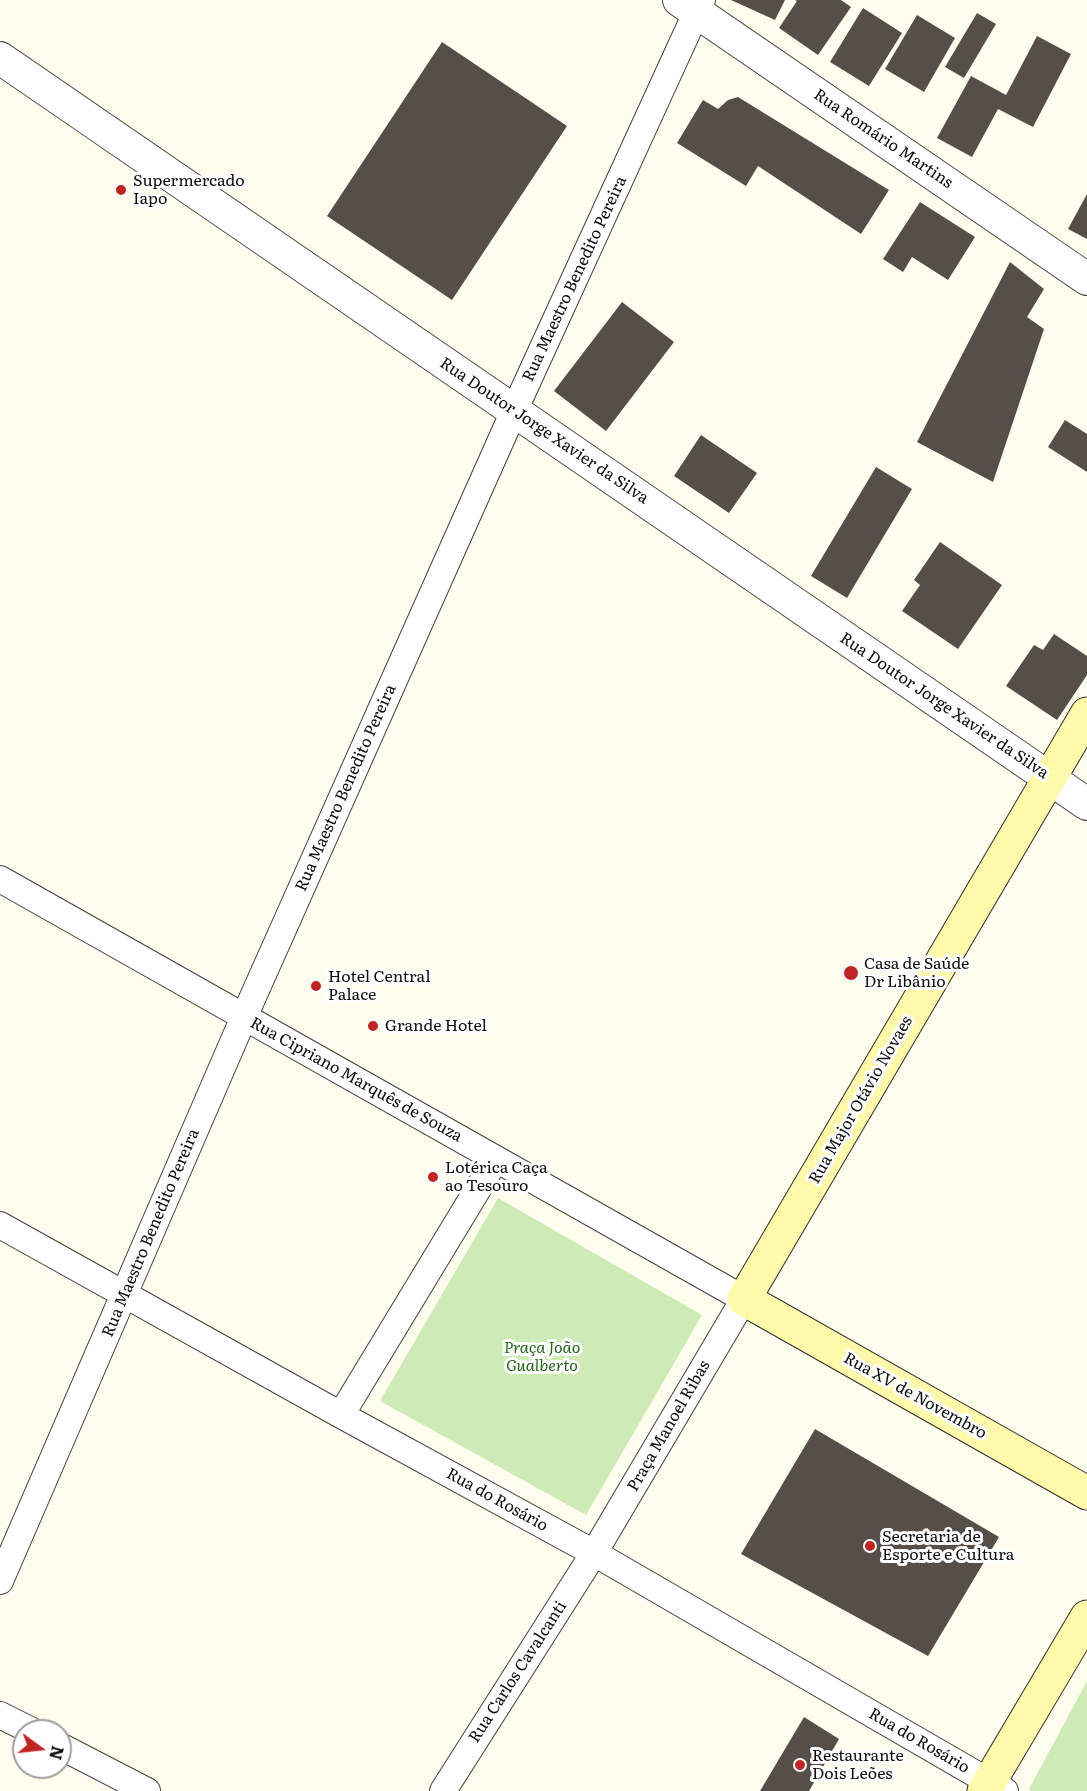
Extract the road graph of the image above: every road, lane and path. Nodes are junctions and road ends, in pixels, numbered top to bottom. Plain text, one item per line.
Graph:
1 (693, 4) edge
2 (0, 58) edge
3 (1087, 279) edge
4 (514, 411) junction
5 (1087, 714) edge
6 (1050, 778) junction
7 (1087, 804) edge
8 (0, 879) edge
9 (244, 1017) junction
10 (496, 1159) junction
11 (0, 1225) edge
12 (125, 1295) junction
13 (744, 1299) junction
14 (341, 1415) junction
15 (1087, 1493) edge
16 (594, 1553) junction
17 (0, 1581) edge
18 (1087, 1617) edge
19 (72, 1752) edge
20 (993, 1788) edge
21 (147, 1791) edge
22 (443, 1791) edge

1 - 3 street, Rua Romário Martins
1 - 4 street, Rua Maestro Benedito Pereira
2 - 4 street, Rua Doutor Jorge Xavier da Silva
4 - 6 street, Rua Doutor Jorge Xavier da Silva
4 - 9 street, Rua Maestro Benedito Pereira
5 - 6 main road, Rua Major Otávio Novaes
6 - 7 street, Rua Doutor Jorge Xavier da Silva
6 - 13 main road, Rua Major Otávio Novaes
8 - 9 street, Rua Cipriano Marquês de Souza
9 - 10 street, Rua Cipriano Marquês de Souza
9 - 12 street, Rua Maestro Benedito Pereira
10 - 13 street, Rua Cipriano Marquês de Souza
10 - 14 street
11 - 12 street, Rua do Rosário
12 - 14 street, Rua do Rosário
12 - 17 street, Rua Maestro Benedito Pereira
13 - 15 main road, Rua XV de Novembro
13 - 16 street, Praça Manoel Ribas
14 - 16 street, Rua do Rosário
16 - 20 street, Rua do Rosário
16 - 22 street, Rua Carlos Cavalcanti
18 - 20 main road
19 - 21 street

